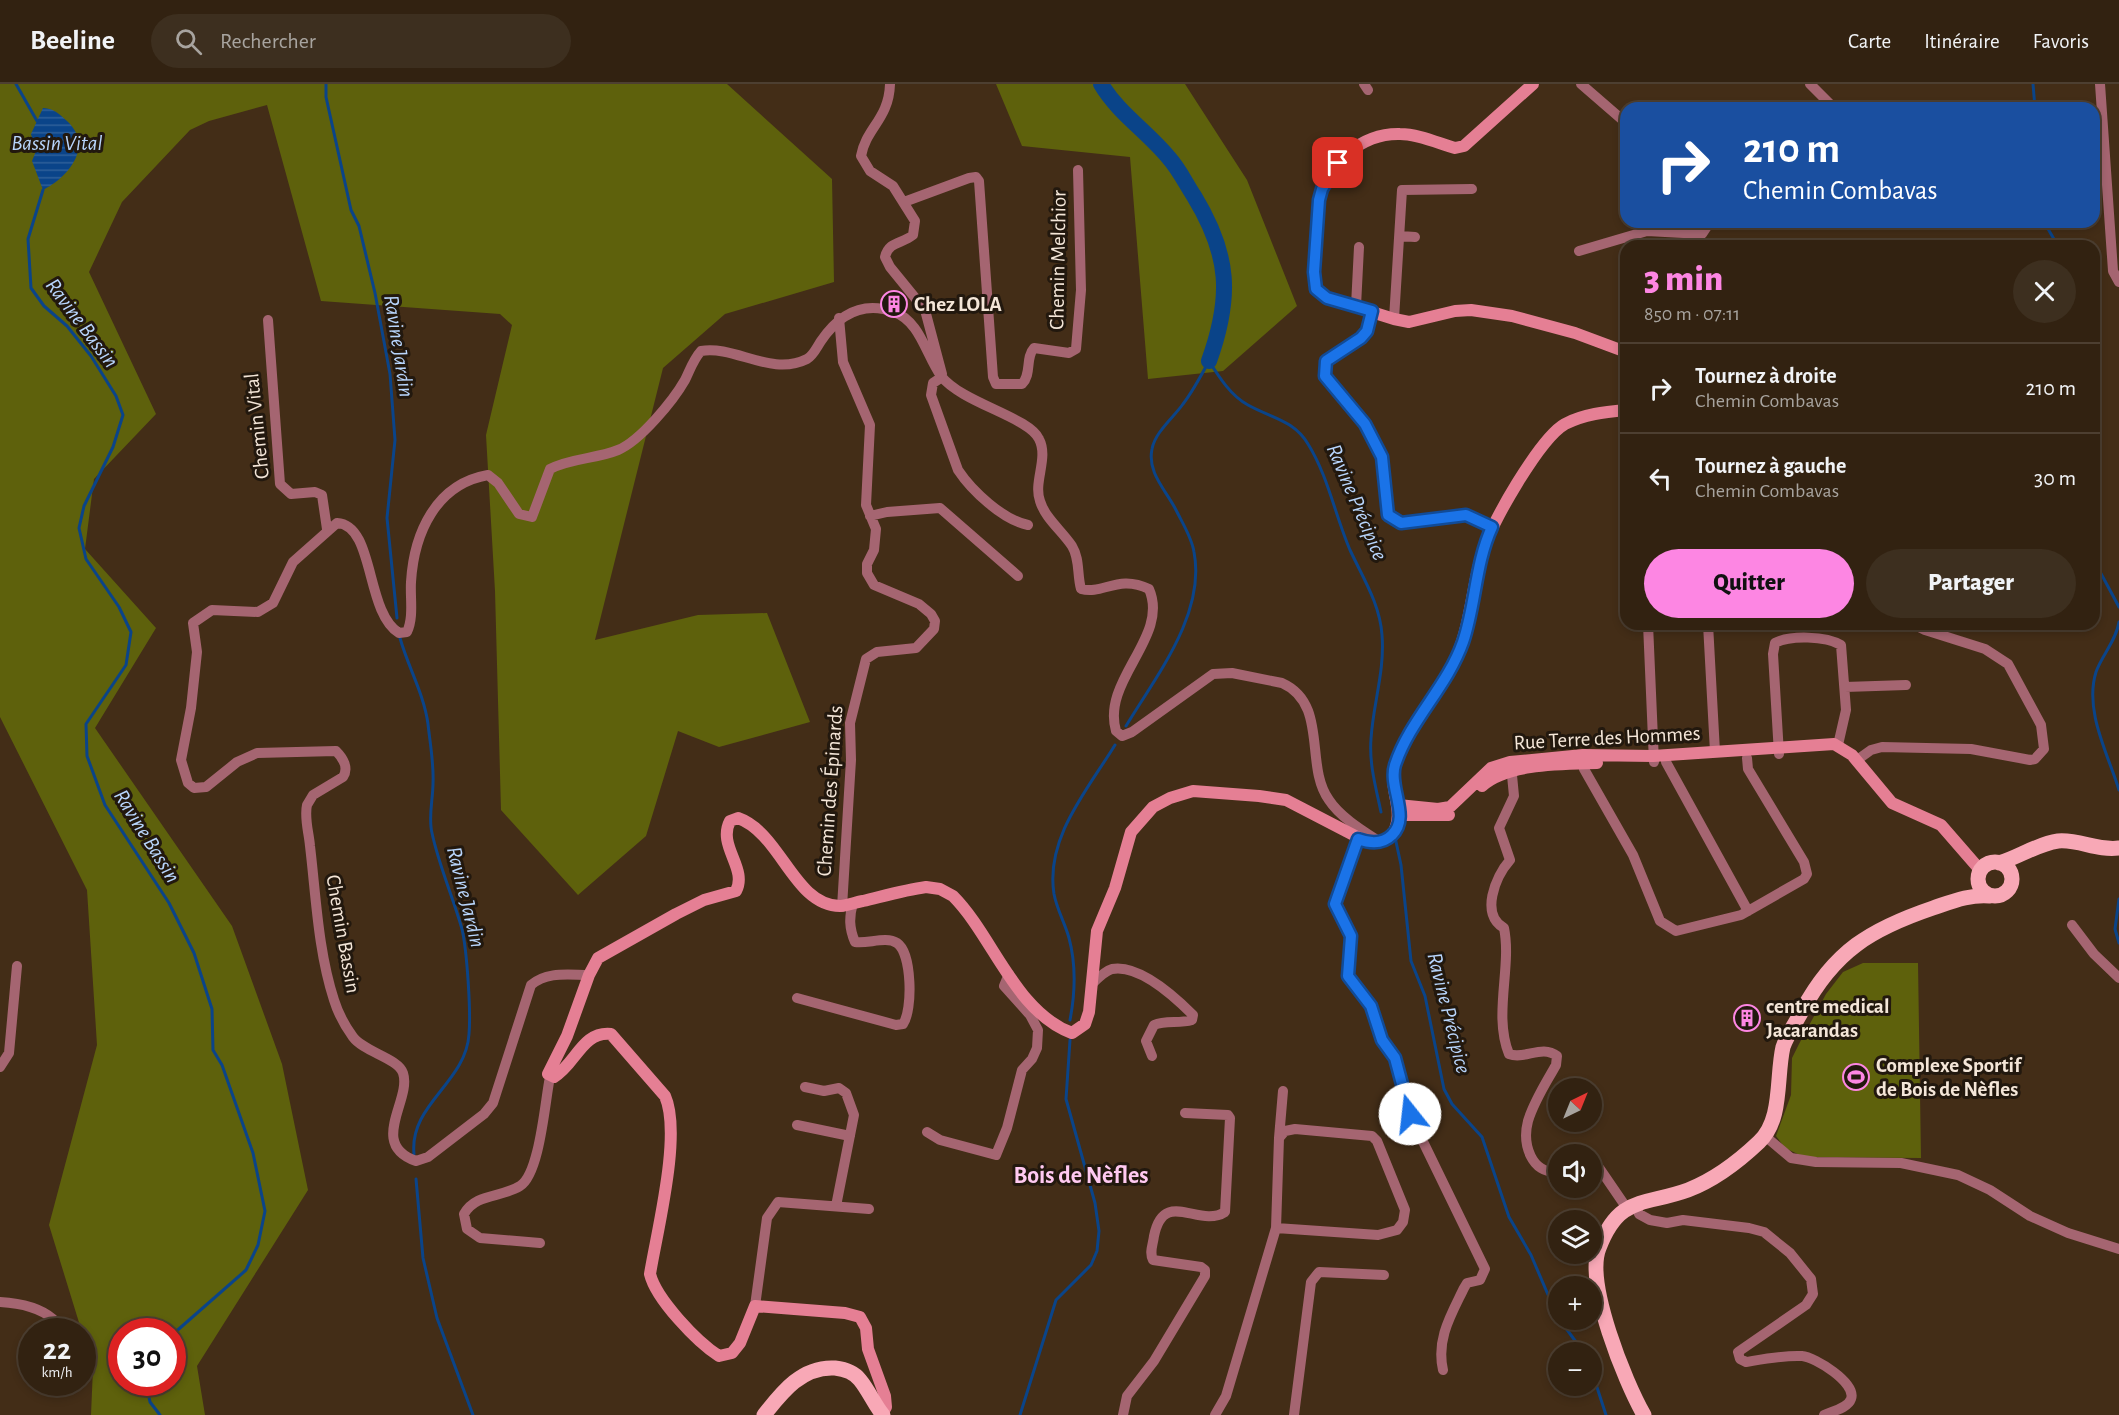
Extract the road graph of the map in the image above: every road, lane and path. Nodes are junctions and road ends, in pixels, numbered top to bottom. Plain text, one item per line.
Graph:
1 (890, 84) edge
2 (1533, 84) edge
3 (1581, 84) edge
4 (1810, 84) edge
5 (2100, 84) edge
6 (1828, 102) edge
7 (1620, 118) edge
8 (1078, 170) dead end
9 (1472, 189) dead end
10 (904, 202) junction
11 (1706, 228) edge
12 (1400, 236) junction
13 (1415, 237) dead end
14 (1359, 247) dead end
15 (1579, 251) dead end
16 (2119, 282) edge
17 (1356, 306) junction
18 (1372, 311) junction
19 (839, 318) junction
20 (1394, 319) junction
21 (268, 320) dead end
22 (1620, 350) edge
23 (942, 377) junction
24 (1620, 410) edge
25 (870, 516) junction
26 (1028, 525) dead end
27 (1492, 527) junction
28 (327, 529) junction
29 (1018, 576) dead end
30 (1648, 630) edge
31 (1708, 630) edge
32 (1925, 630) edge
33 (1906, 685) dead end
34 (1845, 687) junction
35 (1836, 744) junction
36 (1779, 751) junction
37 (1715, 752) junction
38 (1747, 758) junction
39 (1583, 759) junction
40 (1658, 760) junction
41 (1857, 760) junction
42 (1511, 766) junction
43 (1399, 810) junction
44 (1358, 839) junction
45 (1380, 842) junction
46 (2119, 848) edge
47 (2027, 852) junction
48 (1999, 863) junction
49 (2012, 874) junction
50 (1980, 877) junction
51 (1990, 896) junction
52 (1962, 899) junction
53 (848, 905) junction
54 (1748, 911) junction
55 (2072, 925) dead end
56 (17, 966) dead end
57 (589, 975) junction
58 (1009, 975) junction
59 (2119, 978) edge
60 (1092, 983) junction
61 (797, 998) dead end
62 (1152, 1056) dead end
63 (0, 1067) edge
64 (550, 1077) junction
65 (805, 1087) dead end
66 (1283, 1091) dead end
67 (1185, 1113) dead end
68 (797, 1125) dead end
69 (927, 1132) dead end
70 (850, 1136) junction
71 (1765, 1136) junction
72 (1279, 1138) junction
73 (1602, 1171) edge
74 (1548, 1172) edge
75 (836, 1206) junction
76 (1631, 1206) junction
77 (869, 1209) dead end
78 (1276, 1228) junction
79 (540, 1243) dead end
80 (2119, 1249) edge
81 (1384, 1275) dead end
82 (0, 1302) edge
83 (755, 1306) junction
84 (52, 1318) edge
85 (1443, 1370) dead end
86 (883, 1414) edge
87 (764, 1415) edge
88 (1123, 1415) edge
89 (1215, 1415) edge
90 (1294, 1415) edge
91 (1644, 1415) edge
92 (1824, 1415) edge

1 - 10 street
2 - 17 street
3 - 7 street
4 - 6 street
5 - 16 street
8 - 10 street, Chemin Melchior
9 - 12 street
10 - 23 street
11 - 15 street
12 - 13 street
12 - 20 street
14 - 17 street
17 - 18 street
18 - 20 street
18 - 27 street
19 - 23 street
19 - 25 street, Chemin des Épinards
19 - 28 street
20 - 22 street
21 - 28 street, Chemin Vital
23 - 26 street
23 - 45 street
24 - 27 street
25 - 29 street
25 - 53 street, Chemin des Épinards
27 - 43 street
28 - 57 street, Chemin Bassin
30 - 40 street
31 - 37 street
32 - 41 street
33 - 34 street
34 - 35 street
34 - 36 street
35 - 36 street, Rue Terre des Hommes
35 - 41 street
36 - 37 street, Rue Terre des Hommes
36 - 38 street, Rue Terre des Hommes
37 - 40 street, Rue Terre des Hommes
38 - 40 street, Rue Terre des Hommes
38 - 54 street
39 - 40 street, Rue Terre des Hommes
39 - 42 street, Rue Terre des Hommes
39 - 54 street
40 - 54 street
41 - 50 street
42 - 43 street, Rue Terre des Hommes
42 - 74 street
43 - 45 street
44 - 45 street
44 - 60 street
44 - 85 street
46 - 47 main road
47 - 48 main road
47 - 49 main road
48 - 49 main road
48 - 50 main road
49 - 51 main road
50 - 51 main road
50 - 52 main road
51 - 52 main road
52 - 71 main road
53 - 57 street
53 - 58 street
53 - 61 street
55 - 59 street
56 - 63 street
57 - 64 street
58 - 60 street
58 - 69 street
60 - 62 street
64 - 79 street
64 - 83 street
65 - 70 street
66 - 72 street
67 - 88 street
68 - 70 street
70 - 75 street
71 - 76 main road
71 - 80 street
72 - 78 street
72 - 78 street
73 - 76 street
75 - 77 street
75 - 83 street
76 - 91 main road
76 - 92 street
78 - 89 street
81 - 90 street
82 - 84 street
83 - 86 street
86 - 87 main road

